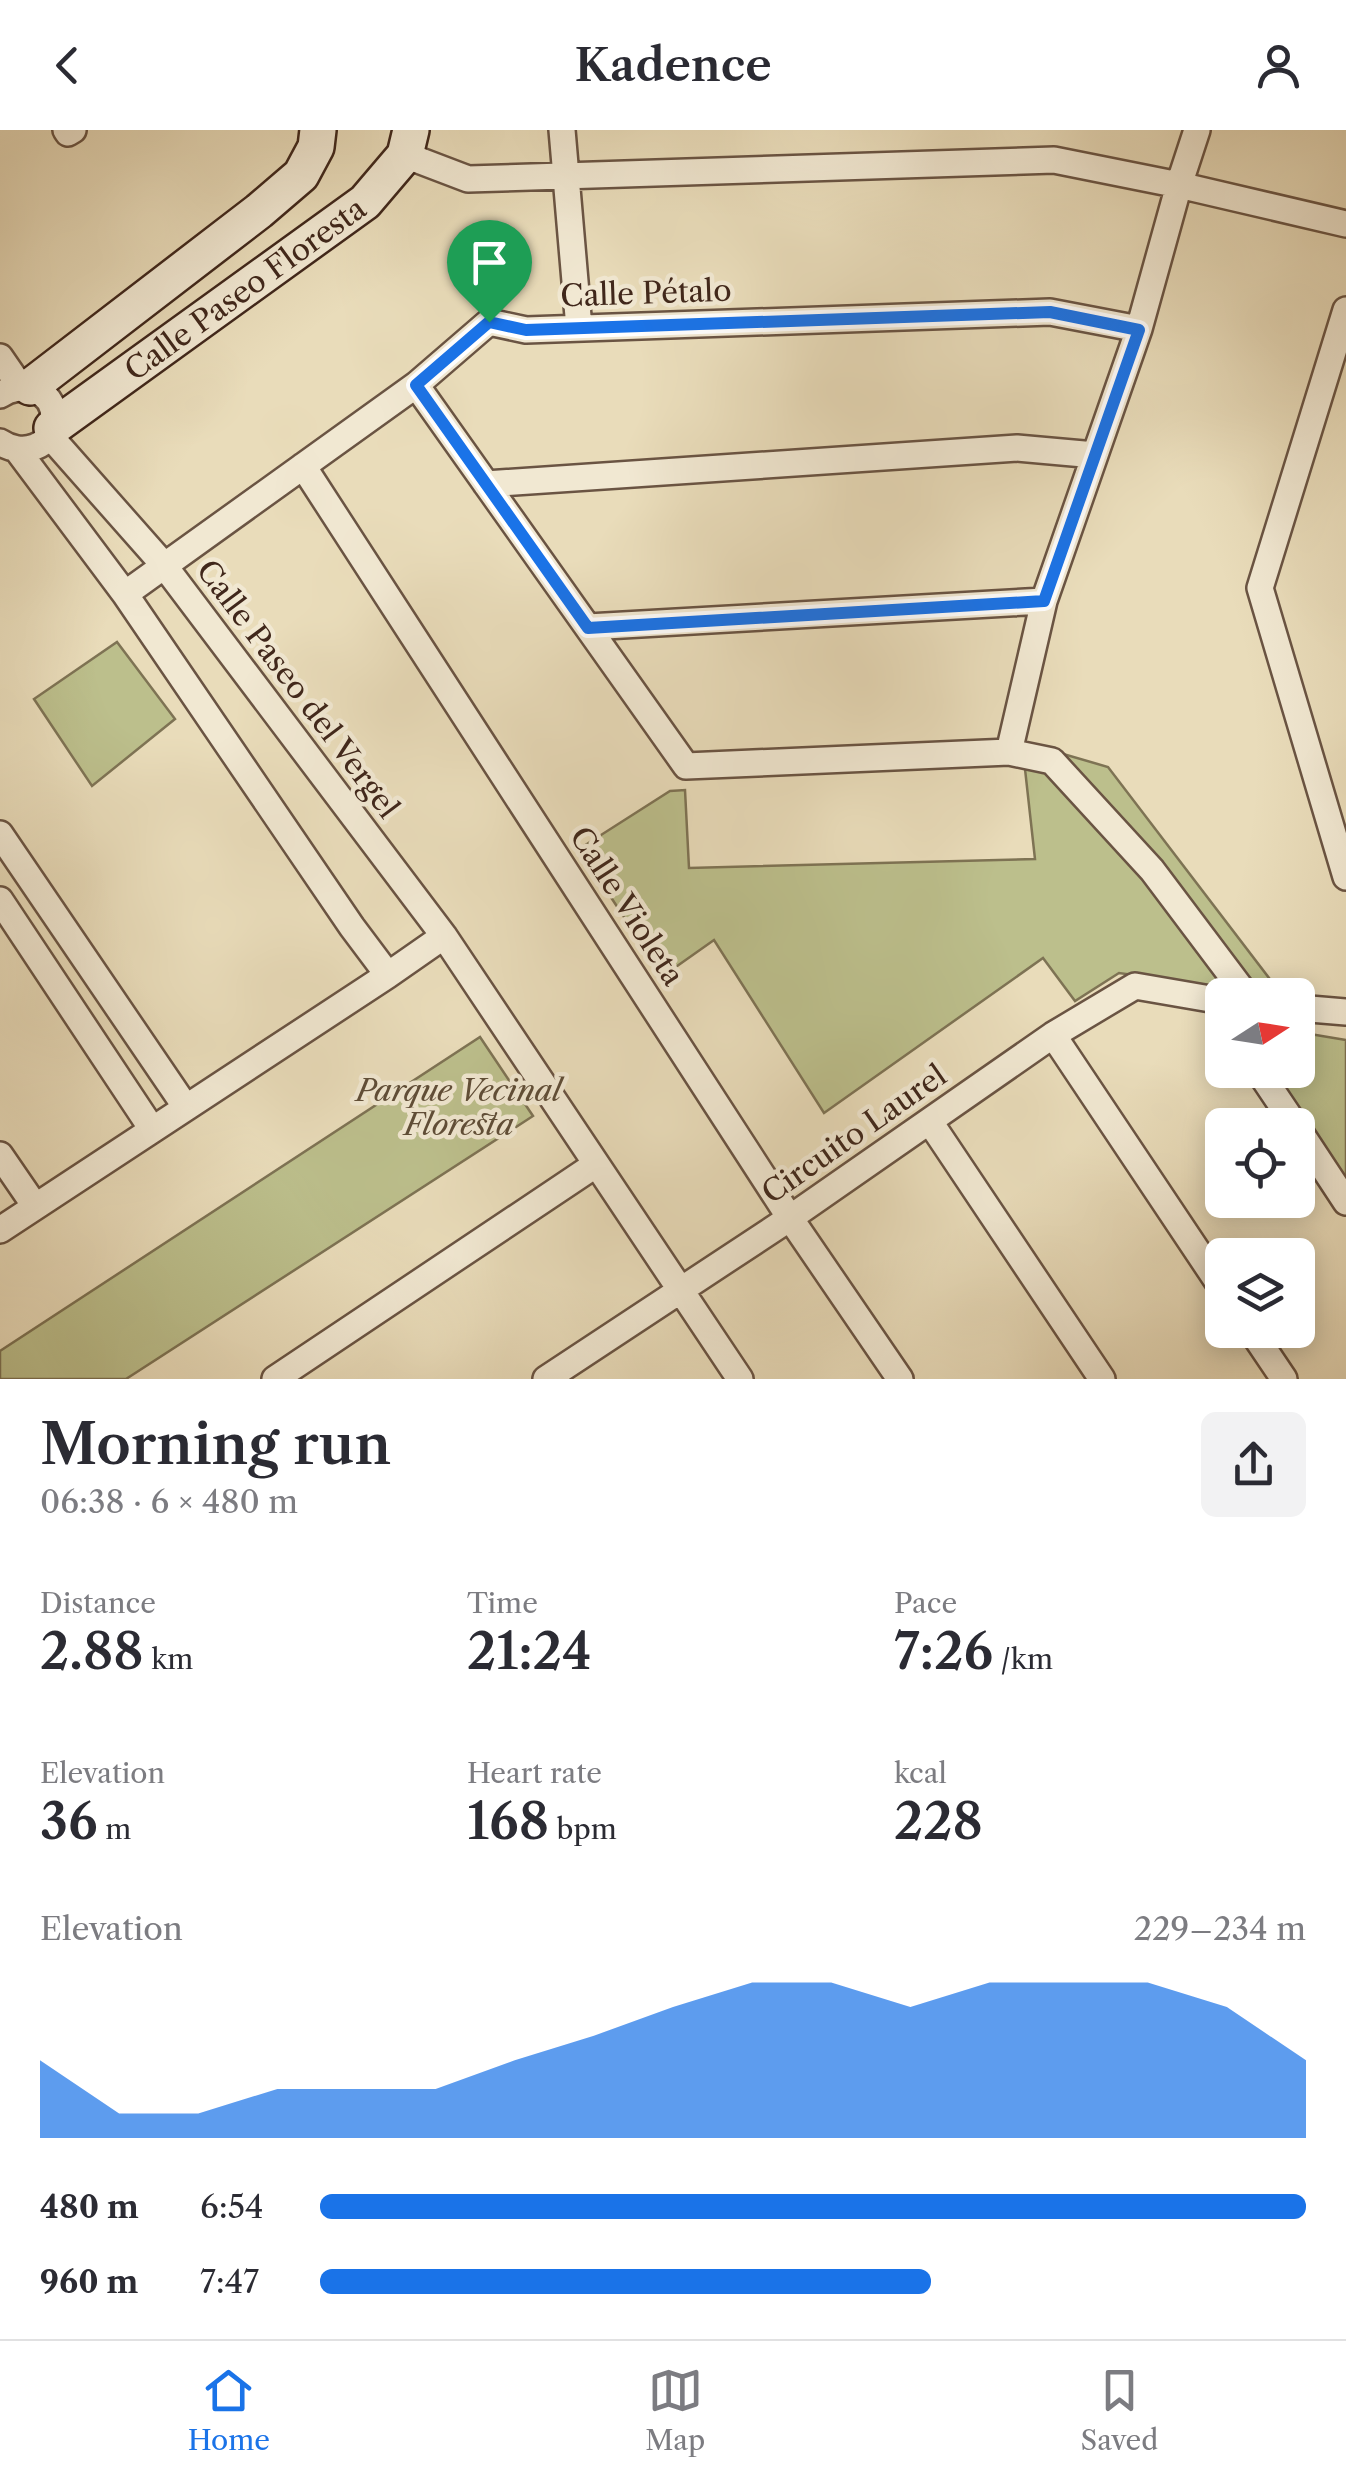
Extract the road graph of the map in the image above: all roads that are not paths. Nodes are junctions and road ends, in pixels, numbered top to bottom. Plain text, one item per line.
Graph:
1 (318, 130) edge
2 (562, 130) edge
3 (1197, 130) edge
4 (408, 142) edge
5 (567, 174) junction
6 (302, 175) junction
7 (1179, 185) junction
8 (344, 217) junction
9 (1346, 224) edge
10 (579, 328) junction
11 (1345, 328) edge
12 (1139, 330) junction
13 (0, 358) edge
14 (416, 385) junction
15 (17, 389) edge
16 (51, 432) junction
17 (9, 446) edge
18 (1095, 455) junction
19 (303, 466) junction
20 (486, 484) junction
21 (163, 564) junction
22 (124, 594) junction
23 (1044, 601) junction
24 (588, 628) junction
25 (1010, 752) junction
26 (0, 834) edge
27 (1345, 875) edge
28 (0, 900) edge
29 (444, 936) junction
30 (388, 975) junction
31 (1233, 978) edge
32 (1205, 1003) edge
33 (1315, 1009) edge
34 (1346, 1012) edge
35 (1053, 1035) junction
36 (185, 1106) junction
37 (930, 1122) junction
38 (152, 1129) junction
39 (0, 1155) edge
40 (1315, 1156) edge
41 (596, 1165) junction
42 (1346, 1202) edge
43 (36, 1206) junction
44 (790, 1218) junction
45 (0, 1230) edge
46 (1205, 1263) edge
47 (680, 1291) junction
48 (1263, 1348) edge
49 (275, 1379) edge
50 (546, 1379) edge
51 (740, 1379) edge
52 (900, 1379) edge
53 (1102, 1379) edge
54 (1284, 1379) edge

1 - 6 street, Calle Paseo Floresta
2 - 5 street
3 - 7 street
4 - 5 street
4 - 8 street, Calle Paseo Floresta
5 - 7 street
5 - 10 street
6 - 8 street
6 - 15 street, Calle Paseo Floresta
7 - 9 street
7 - 12 street
8 - 16 street, Calle Paseo Floresta
10 - 12 street, Calle Pétalo
10 - 14 street, Calle Pétalo
11 - 27 street
12 - 18 street
13 - 15 street
14 - 19 street, Calle Pétalo
14 - 20 street
15 - 16 street, Calle Paseo del Vergel
16 - 17 street
16 - 21 street, Calle Paseo del Vergel
17 - 22 street
18 - 20 street
18 - 23 street
19 - 21 street, Calle Pétalo
19 - 44 street, Calle Violeta
20 - 24 street
21 - 22 street, Calle Pétalo
21 - 29 street, Calle Paseo del Vergel
22 - 30 street
23 - 24 street
23 - 25 street
24 - 25 street
25 - 31 street
26 - 36 street
28 - 38 street
29 - 30 street
29 - 41 street, Calle Paseo del Vergel
30 - 36 street
32 - 35 street, Circuito Laurel
33 - 34 street
35 - 37 street, Circuito Laurel
35 - 46 street
36 - 38 street
37 - 44 street, Circuito Laurel
37 - 53 street
38 - 43 street
39 - 43 street
40 - 42 street
41 - 47 street, Calle Paseo del Vergel
41 - 49 street
43 - 45 street
44 - 47 street, Circuito Laurel
44 - 52 street, Calle Violeta
47 - 50 street, Circuito Laurel
47 - 51 street, Calle Paseo del Vergel
48 - 54 street

